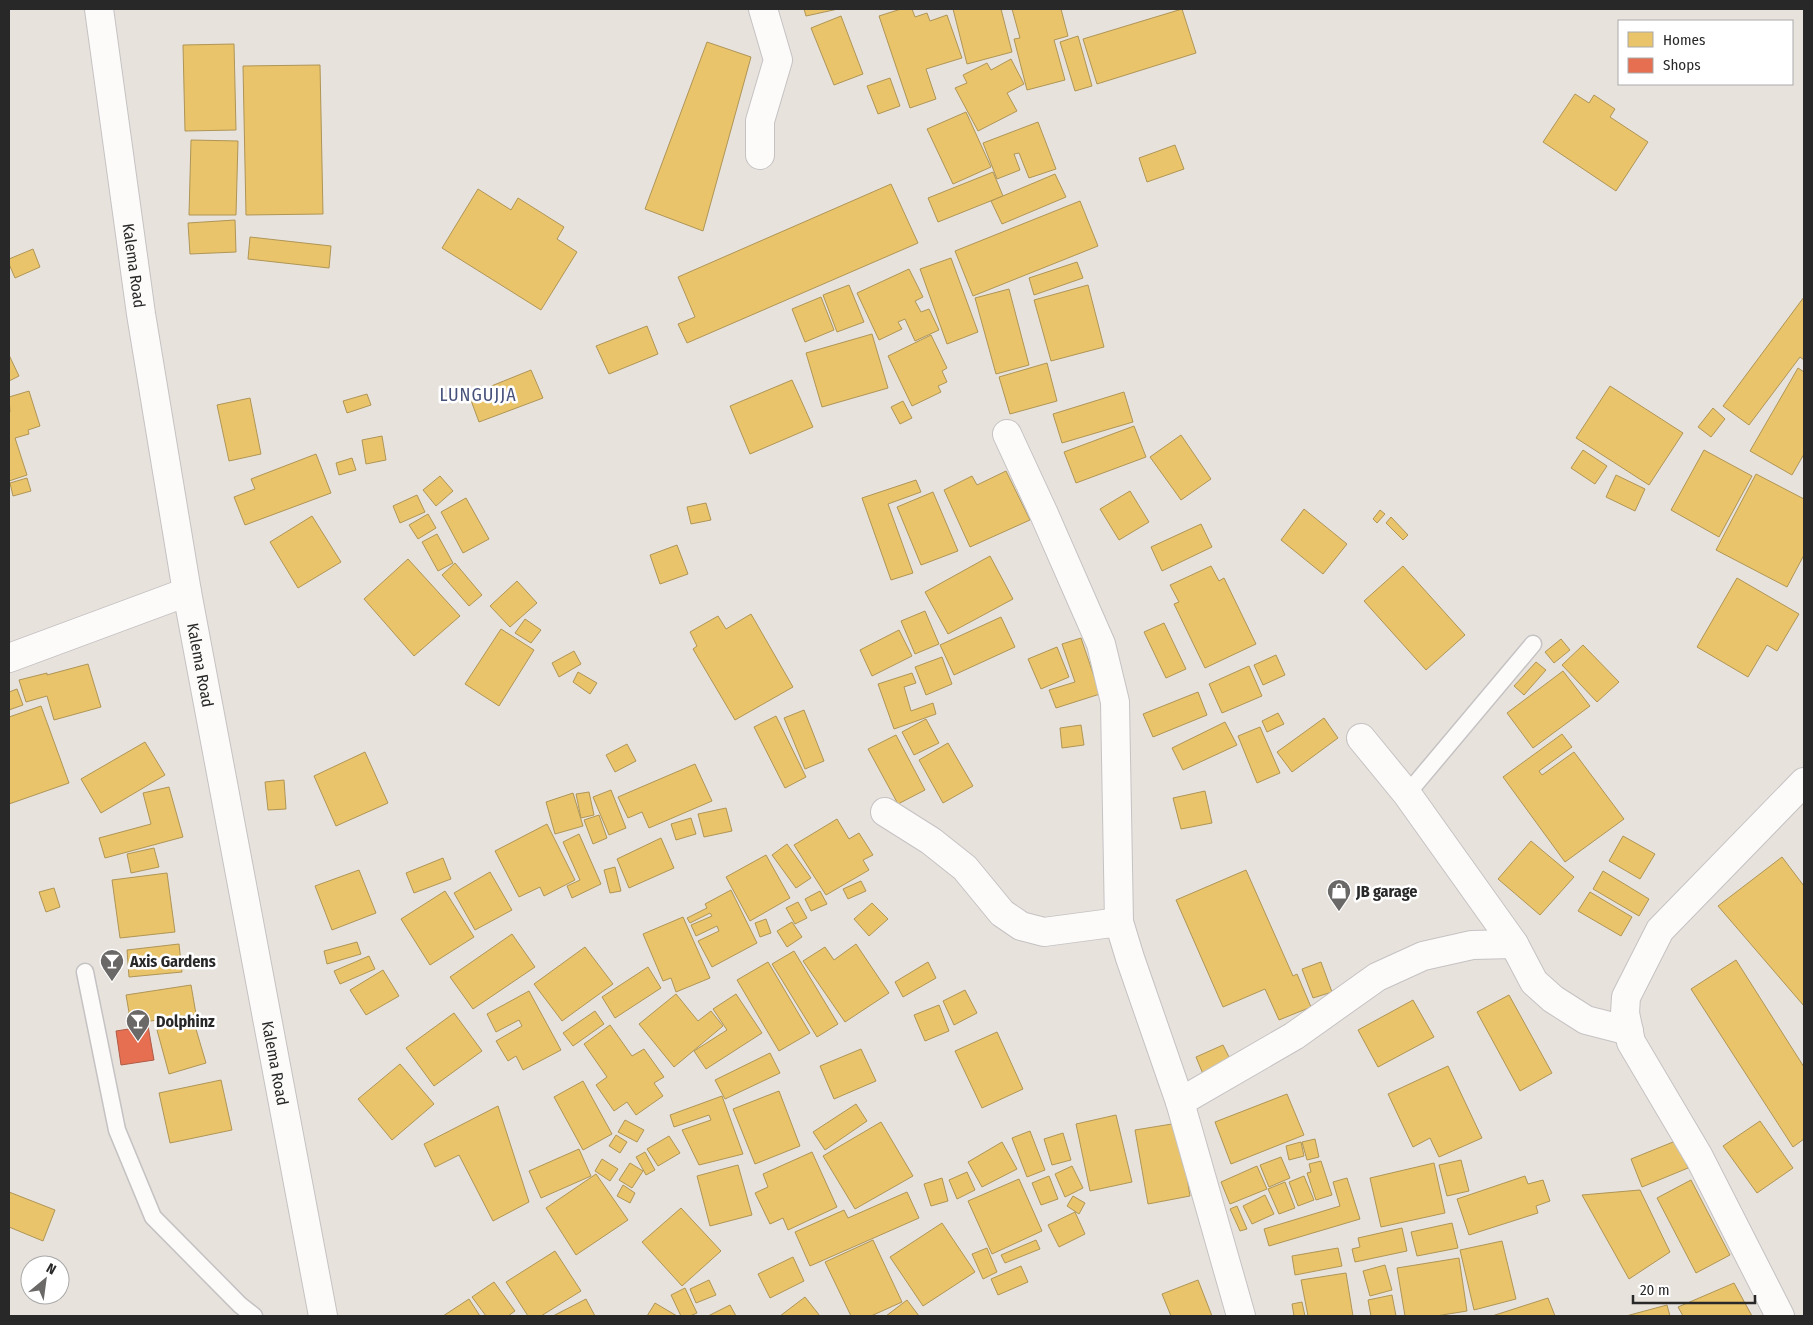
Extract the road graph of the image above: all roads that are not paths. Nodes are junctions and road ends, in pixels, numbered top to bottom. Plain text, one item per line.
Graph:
1 (100, 9) edge
2 (763, 9) edge
3 (760, 155) dead end
4 (1007, 434) dead end
5 (187, 592) junction
6 (1533, 644) dead end
7 (9, 658) edge
8 (1361, 738) dead end
9 (1804, 782) edge
10 (1407, 794) junction
11 (885, 812) dead end
12 (1119, 922) junction
13 (1514, 944) junction
14 (85, 972) dead end
15 (1629, 1032) junction
16 (1180, 1102) junction
17 (254, 1316) edge
18 (323, 1316) edge
19 (1241, 1316) edge
20 (1780, 1316) edge

1 - 5 street, Kalema Road
2 - 3 street
4 - 12 street
5 - 7 street
5 - 18 street, Kalema Road
6 - 10 lane
8 - 10 street
9 - 15 street
10 - 13 street
11 - 12 street
12 - 16 street
13 - 15 street
13 - 16 street
14 - 17 lane
15 - 20 street
16 - 19 street

